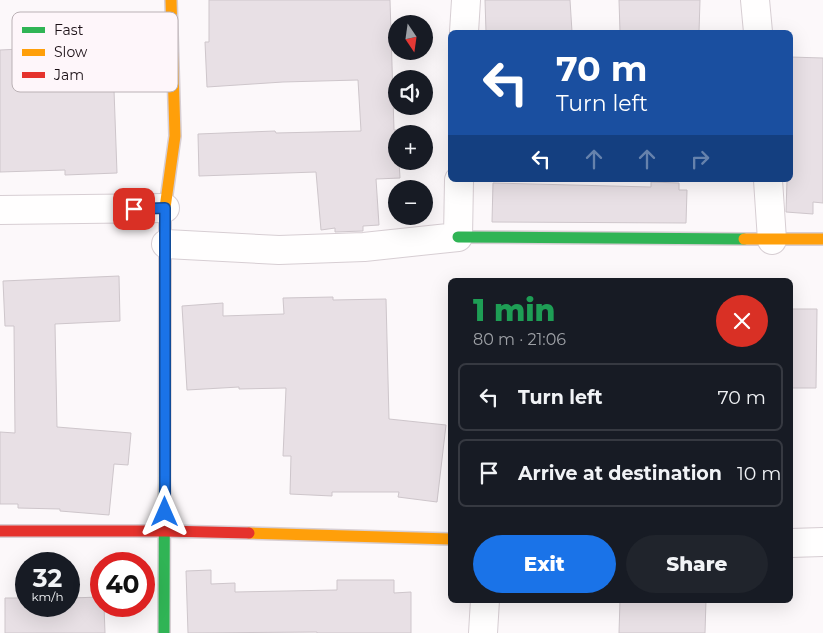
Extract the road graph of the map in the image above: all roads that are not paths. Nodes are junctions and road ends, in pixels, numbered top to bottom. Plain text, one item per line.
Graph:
1 (466, 0) edge
2 (755, 0) edge
3 (464, 30) edge
4 (758, 30) edge
5 (174, 92) edge
6 (459, 182) edge
7 (768, 182) edge
8 (165, 208) junction
9 (0, 210) edge
10 (458, 237) junction
11 (823, 239) edge
12 (772, 240) junction
13 (166, 244) junction
14 (0, 531) edge
15 (165, 532) junction
16 (448, 539) edge
17 (823, 542) edge
18 (793, 543) edge
19 (485, 603) edge
20 (164, 633) edge
21 (483, 633) edge

1 - 3 street
2 - 4 street
5 - 8 street
6 - 10 street
7 - 12 street
8 - 9 street
8 - 13 street
10 - 12 street
10 - 13 street
11 - 12 street
13 - 15 street
14 - 15 street
15 - 16 street
15 - 20 street
17 - 18 street
19 - 21 street

